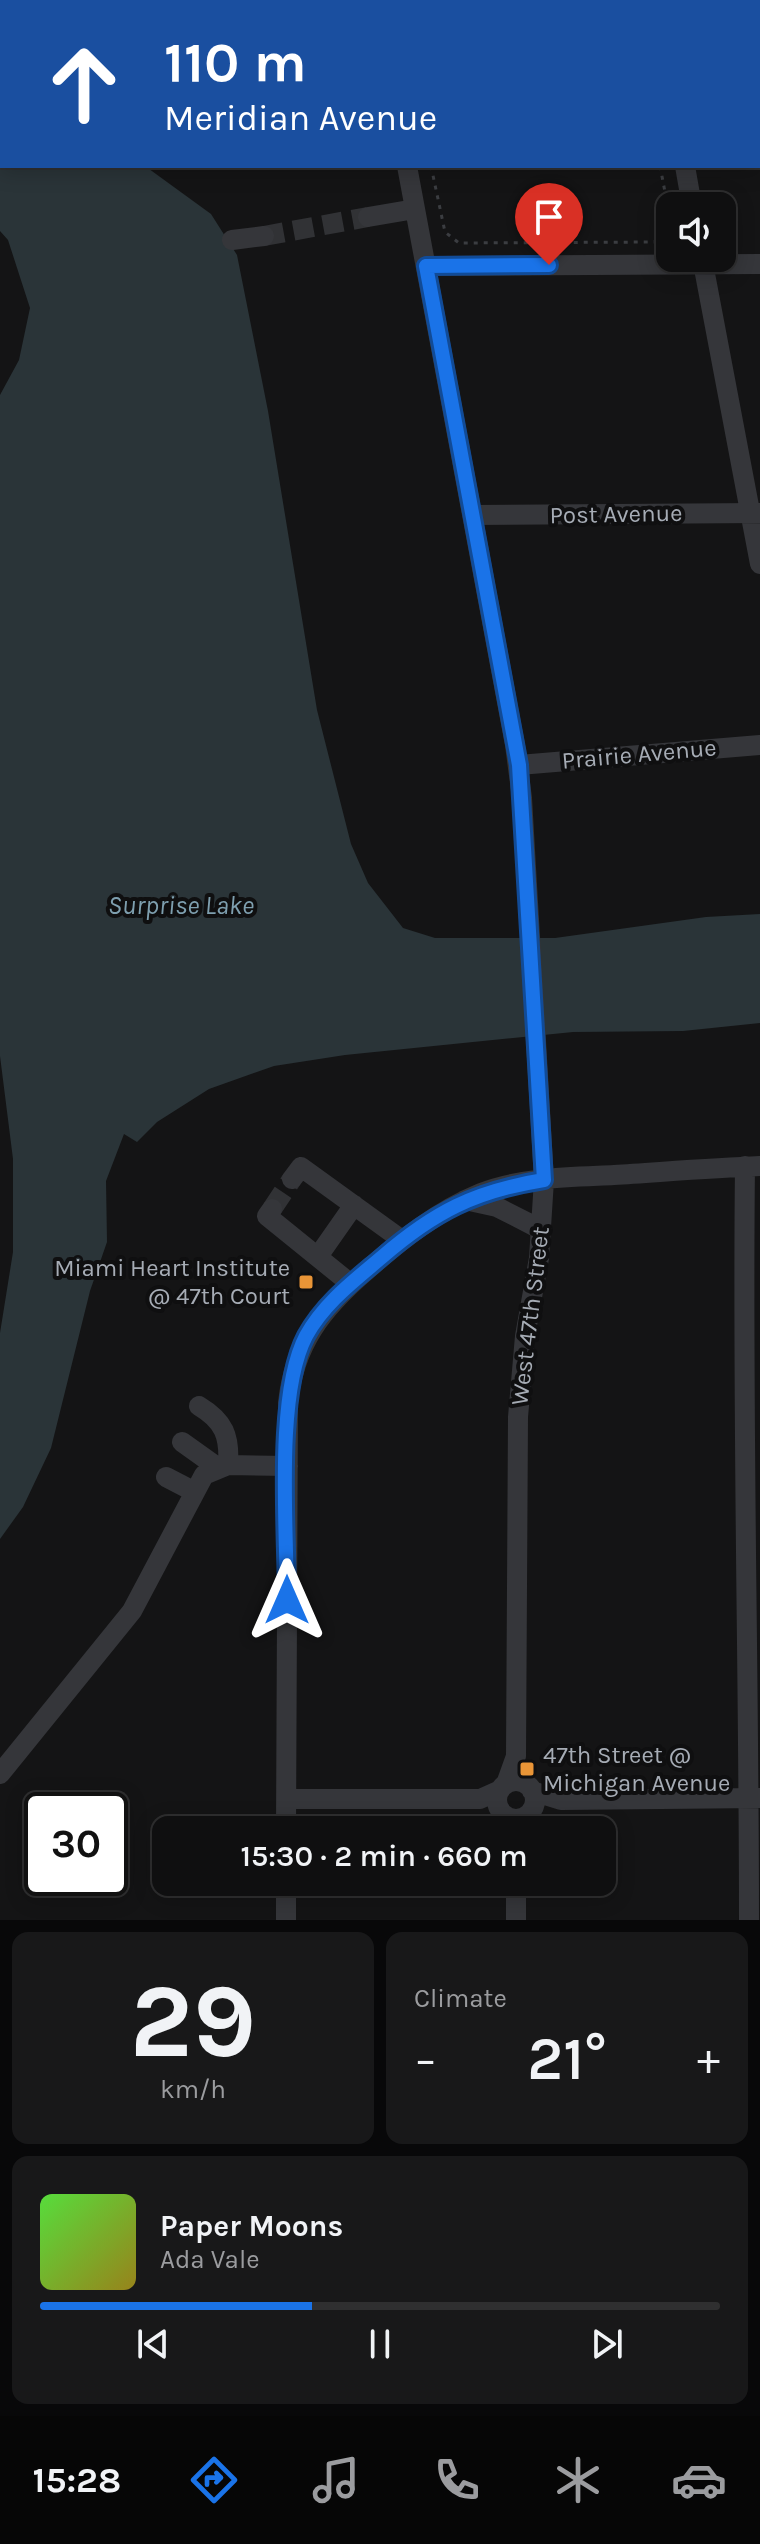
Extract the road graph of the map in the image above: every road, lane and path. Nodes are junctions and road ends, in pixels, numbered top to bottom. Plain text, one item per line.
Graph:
1 (407, 168) edge
2 (431, 168) edge
3 (660, 168) edge
4 (685, 168) edge
5 (665, 192) edge
6 (690, 192) edge
7 (415, 209) junction
8 (368, 217) tunnel mouth
9 (264, 236) tunnel mouth
10 (232, 240) dead end
11 (656, 241) edge
12 (656, 262) edge
13 (736, 263) edge
14 (760, 264) edge
15 (426, 266) junction
16 (705, 272) edge
17 (755, 513) edge
18 (472, 515) junction
19 (760, 564) edge
20 (760, 745) edge
21 (519, 765) junction
22 (753, 1166) edge
23 (292, 1179) dead end
24 (544, 1180) junction
25 (465, 1200) junction
26 (354, 1205) junction
27 (272, 1209) dead end
28 (542, 1230) junction
29 (402, 1240) junction
30 (319, 1255) junction
31 (351, 1284) junction
32 (752, 1388) edge
33 (199, 1406) dead end
34 (182, 1442) dead end
35 (222, 1466) junction
36 (288, 1466) junction
37 (166, 1477) dead end
38 (193, 1491) junction
39 (754, 1592) edge
40 (0, 1774) edge
41 (287, 1799) junction
42 (755, 1799) edge
43 (516, 1806) edge
44 (286, 1816) edge
45 (286, 1896) edge
46 (516, 1896) edge
47 (286, 1920) edge
48 (516, 1920) edge
49 (749, 1920) edge

1 - 7 street, West 47th Street
2 - 11 path
3 - 5 path
4 - 6 street
7 - 8 street
7 - 15 street, West 47th Street
9 - 10 street
12 - 15 street
13 - 14 street
15 - 18 street, West 47th Street
16 - 17 street
17 - 18 street, Post Avenue
17 - 19 street
18 - 21 street, West 47th Street
20 - 21 street, Prairie Avenue
21 - 24 street, West 47th Street
22 - 24 street
22 - 32 street
23 - 26 street
24 - 25 street
24 - 28 street, West 47th Street
25 - 28 street
25 - 29 street
26 - 29 street
26 - 30 street
27 - 30 street
28 - 43 street, West 47th Street
29 - 31 street
30 - 31 street
31 - 36 street
32 - 39 street
33 - 35 street
34 - 35 street
35 - 36 street
35 - 38 street
36 - 41 street
37 - 38 street
38 - 40 street
39 - 42 street
41 - 43 street
41 - 44 street
42 - 43 street
42 - 49 street
45 - 47 street
46 - 48 street

